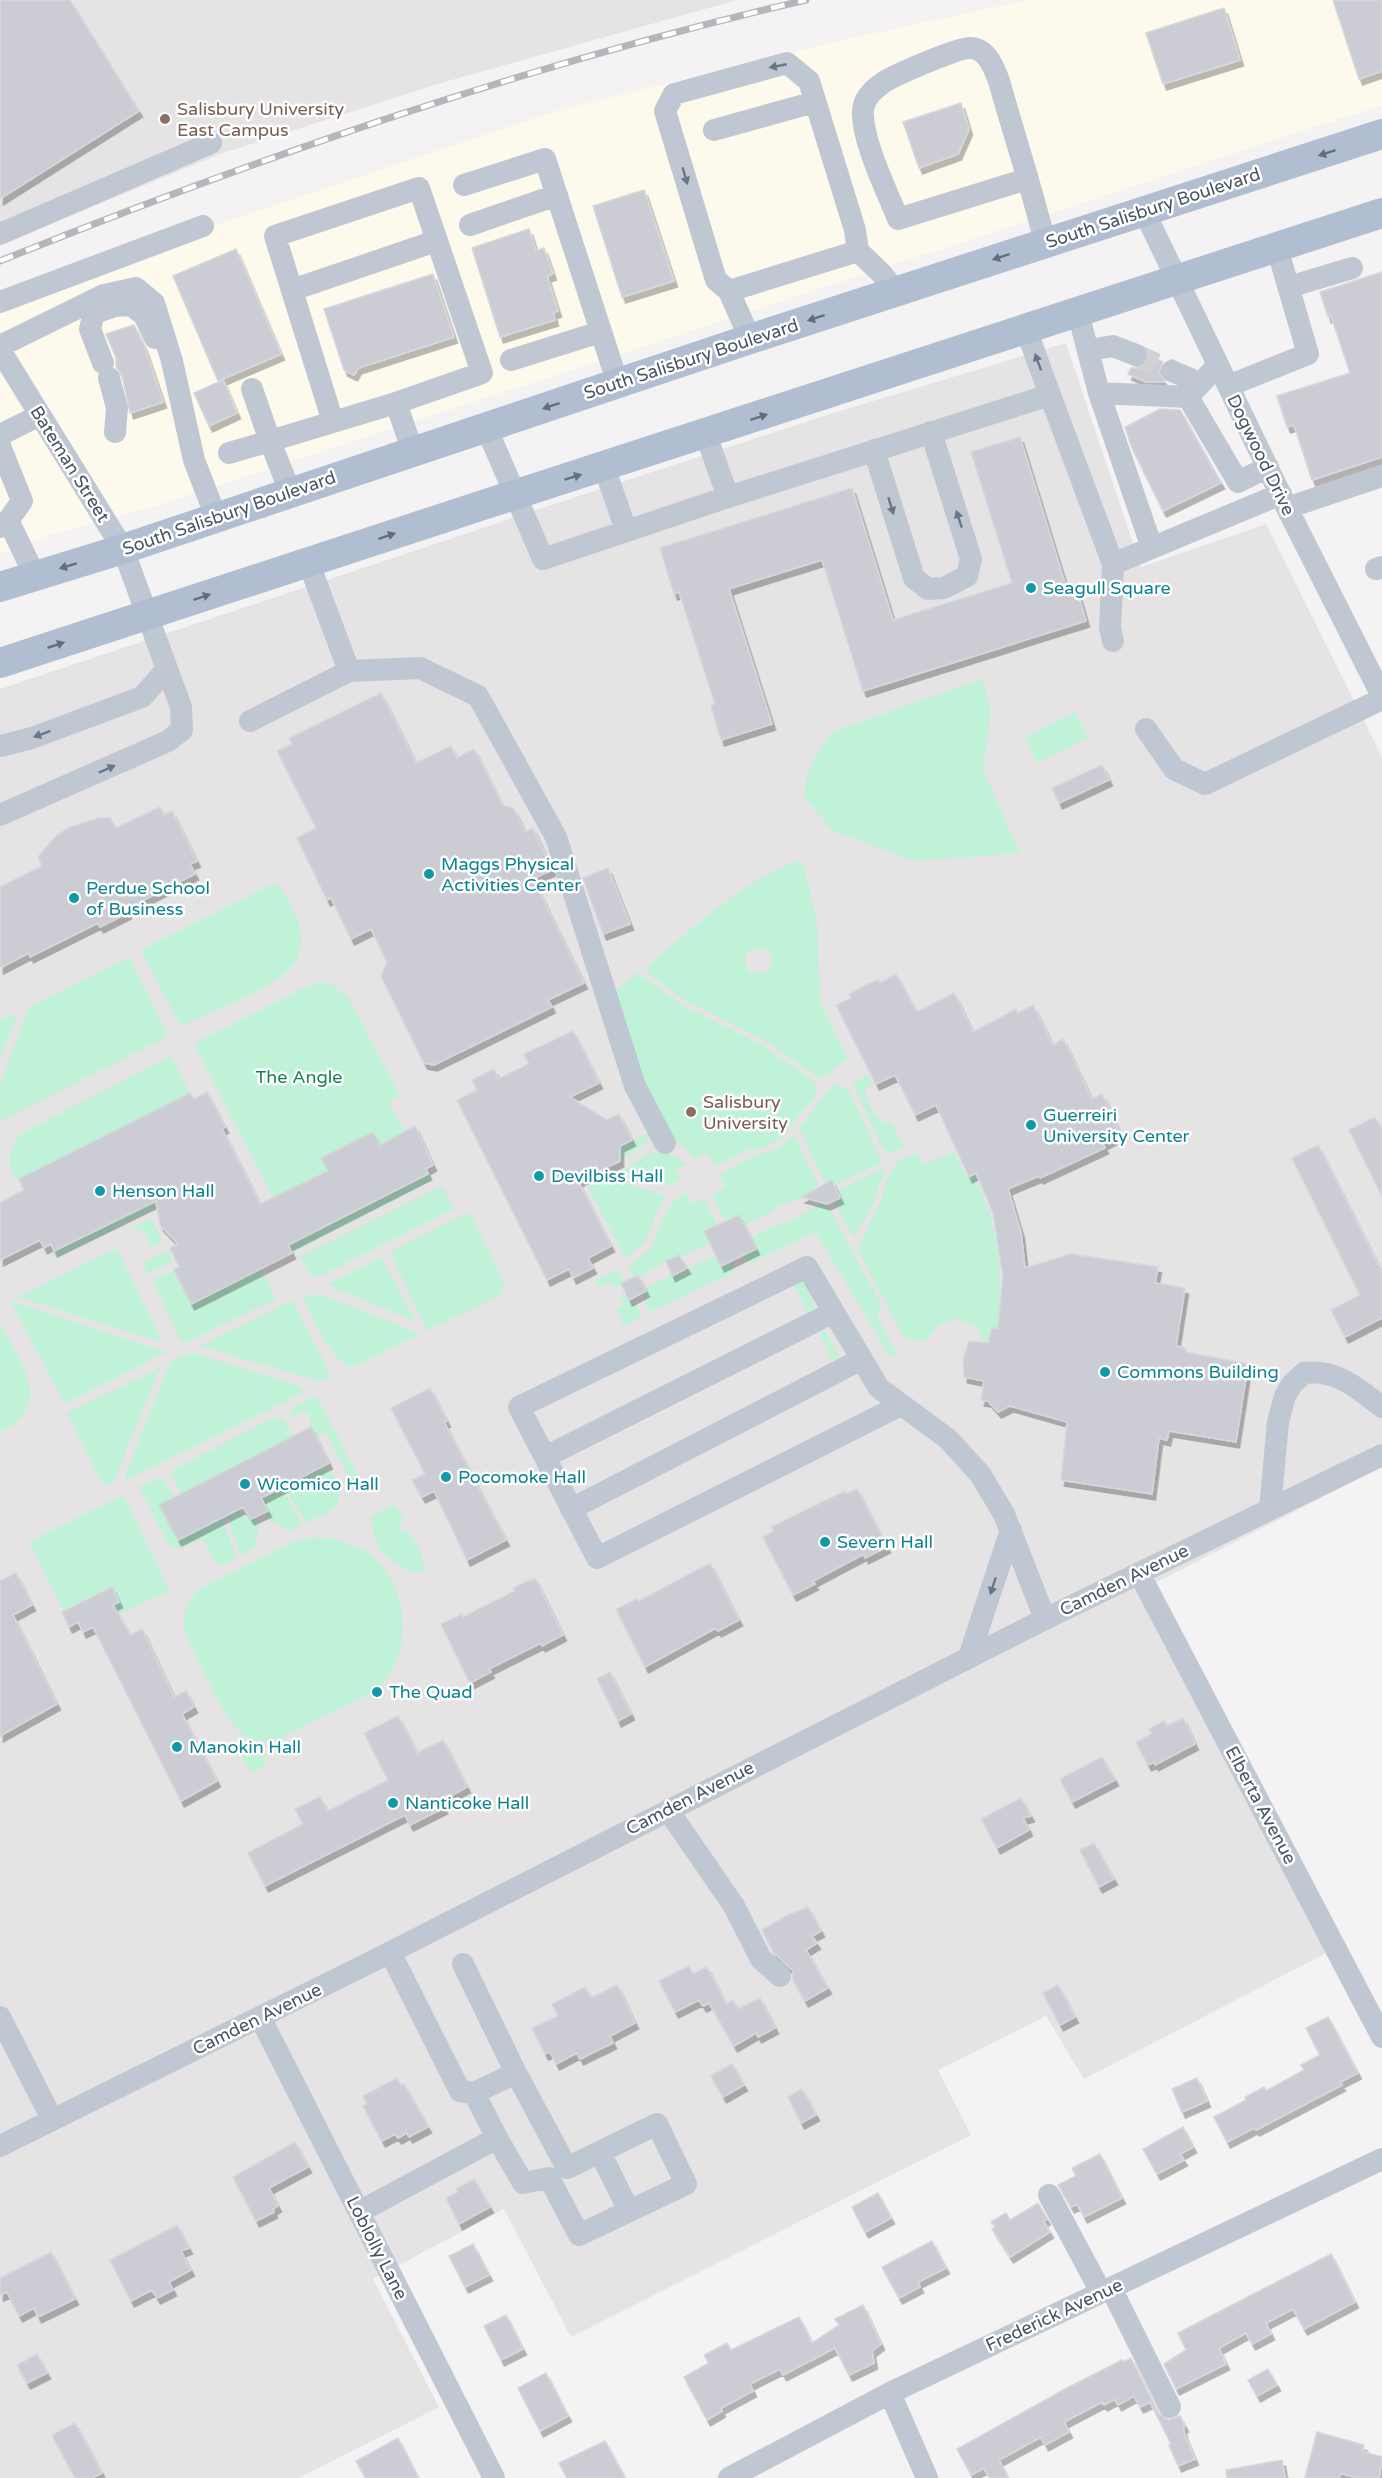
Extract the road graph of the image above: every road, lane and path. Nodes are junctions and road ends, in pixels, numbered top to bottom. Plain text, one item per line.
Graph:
1 (815, 102) junction
2 (714, 130) dead end
3 (1382, 134) edge
4 (211, 143) dead end
5 (1028, 179) junction
6 (464, 185) dead end
7 (557, 195) junction
8 (1144, 211) junction
9 (1382, 213) edge
10 (470, 225) dead end
11 (202, 226) dead end
12 (0, 234) edge
13 (431, 242) junction
14 (1045, 243) junction
15 (1277, 248) junction
16 (858, 251) junction
17 (1352, 268) dead end
18 (1176, 281) junction
19 (1289, 287) junction
20 (292, 290) junction
21 (729, 291) junction
22 (896, 292) junction
23 (0, 302) edge
24 (1078, 313) junction
25 (1026, 329) junction
26 (600, 332) junction
27 (750, 339) junction
28 (0, 348) edge
29 (1090, 350) junction
30 (1136, 355) tunnel mouth
31 (172, 360) junction
32 (511, 360) dead end
33 (1217, 366) junction
34 (1172, 371) tunnel mouth
35 (618, 384) junction
36 (1228, 386) junction
37 (252, 389) dead end
38 (1194, 390) junction
39 (1099, 393) junction
40 (1050, 395) junction
41 (396, 403) junction
42 (40, 415) junction
43 (333, 422) junction
44 (486, 427) junction
45 (1250, 430) junction
46 (115, 432) dead end
47 (931, 432) junction
48 (0, 435) edge
49 (706, 435) junction
50 (270, 441) junction
51 (1216, 445) junction
52 (0, 446) edge
53 (874, 450) junction
54 (413, 452) junction
55 (230, 453) dead end
56 (604, 467) junction
57 (1268, 467) junction
58 (1382, 476) edge
59 (1238, 482) junction
60 (290, 492) junction
61 (515, 495) junction
62 (728, 497) junction
63 (1284, 501) junction
64 (1251, 506) junction
65 (216, 517) junction
66 (4, 523) edge
67 (626, 530) junction
68 (1152, 548) junction
69 (123, 549) junction
70 (308, 561) junction
71 (1113, 564) junction
72 (36, 576) junction
73 (0, 587) edge
74 (146, 615) junction
75 (1113, 640) dead end
76 (0, 663) edge
77 (166, 670) junction
78 (349, 671) junction
79 (1381, 693) edge
80 (250, 721) dead end
81 (1146, 729) dead end
82 (0, 746) edge
83 (0, 815) edge
84 (665, 1143) dead end
85 (834, 1312) junction
86 (862, 1359) junction
87 (901, 1405) junction
88 (1382, 1407) edge
89 (1382, 1455) edge
90 (545, 1457) junction
91 (571, 1509) junction
92 (1270, 1509) junction
93 (1011, 1530) junction
94 (1140, 1573) junction
95 (1045, 1619) junction
96 (969, 1657) junction
97 (668, 1810) junction
98 (390, 1952) junction
99 (463, 1964) dead end
100 (780, 1976) dead end
101 (0, 2017) edge
102 (260, 2017) junction
103 (1382, 2037) edge
104 (516, 2073) junction
105 (474, 2093) junction
106 (52, 2119) junction
107 (497, 2138) junction
108 (0, 2146) edge
109 (600, 2152) junction
110 (1382, 2158) edge
111 (558, 2173) junction
112 (1049, 2194) dead end
113 (629, 2211) junction
114 (359, 2212) junction
115 (1106, 2290) junction
116 (890, 2393) junction
117 (1170, 2407) dead end
118 (494, 2478) edge
119 (729, 2478) edge
120 (927, 2478) edge

1 - 2 street
1 - 16 street
1 -> 21 street
3 -> 8 main road, South Salisbury Boulevard
4 - 12 street
5 - 5 street
5 - 14 street
6 - 7 street
7 - 10 street
7 - 26 street
8 - 14 main road, South Salisbury Boulevard
8 - 18 street, Dogwood Drive
9 - 15 main road
11 - 23 street
13 - 20 street
13 - 20 street
13 - 41 street
14 -> 22 main road, South Salisbury Boulevard
15 - 18 main road
15 - 19 street
16 - 21 street
16 - 22 street
17 - 19 street
18 - 24 main road
18 - 33 street, Dogwood Drive
19 - 36 street
20 - 43 street
21 - 27 street
22 -> 27 main road, South Salisbury Boulevard
24 - 25 main road
24 - 29 street
40 -> 25 street
49 -> 25 main road
26 - 32 street
26 - 35 street
27 - 35 main road, South Salisbury Boulevard
28 - 31 street
28 - 42 street, Bateman Street
29 - 30 street
29 - 39 street
31 - 46 street
31 - 65 street
33 - 36 street, Dogwood Drive
33 - 38 street
34 - 38 street
35 -> 44 main road, South Salisbury Boulevard
36 - 45 street, Dogwood Drive
37 - 50 street
38 - 39 street
38 - 51 street
39 - 68 street
40 - 47 street
40 - 71 street
41 - 43 street
41 - 54 street
42 - 48 street
42 - 69 street, Bateman Street
43 - 50 street
44 - 54 main road, South Salisbury Boulevard
44 - 61 street
45 - 51 street
45 - 57 street, Dogwood Drive
47 - 53 street
53 -> 47 street
49 - 56 main road
49 - 62 street
50 - 55 street
50 - 60 street
51 - 59 street
52 - 66 street
53 - 62 street
54 - 60 main road, South Salisbury Boulevard
61 -> 56 main road
56 - 67 street
57 - 59 street
57 - 63 street, Dogwood Drive
58 - 63 street
59 - 64 street
60 - 65 main road, South Salisbury Boulevard
61 - 67 street
70 -> 61 main road
62 - 67 street
63 - 64 street
63 - 79 street, Dogwood Drive
64 - 68 street
65 - 69 main road, South Salisbury Boulevard
66 - 72 street
68 - 71 street
69 -> 72 main road, South Salisbury Boulevard
69 - 74 street, Bateman Street
74 -> 70 main road
70 - 78 street
71 - 75 street
72 - 73 main road, South Salisbury Boulevard
76 -> 74 main road
74 - 77 street, Bateman Street
77 -> 82 street
83 -> 77 street, Bateman Street
78 - 80 street
78 - 84 street
79 - 81 street
85 - 86 street
85 - 90 street
85 - 90 street
86 - 87 street
86 - 91 street
87 - 91 street
87 - 93 street
88 - 92 street
89 - 92 street, Camden Avenue
90 - 91 street
92 - 94 street, Camden Avenue
93 - 95 street
93 -> 96 street
94 - 95 street, Camden Avenue
94 - 103 street, Elberta Avenue
95 - 96 street, Camden Avenue
96 - 97 street, Camden Avenue
97 - 98 street, Camden Avenue
97 - 100 street
98 - 102 street, Camden Avenue
98 - 105 street
99 - 104 street
101 - 106 street
102 - 106 street, Camden Avenue
102 - 114 street, Loblolly Lane
104 - 105 street
104 - 111 street
105 - 107 street
106 - 108 street, Camden Avenue
107 - 111 street
107 - 114 street
109 - 111 street
109 - 113 street
109 - 113 street
110 - 115 street, Frederick Avenue
111 - 113 street
112 - 115 street
114 - 118 street, Loblolly Lane
115 - 116 street, Frederick Avenue
115 - 117 street
116 - 119 street, Frederick Avenue
116 - 120 street

